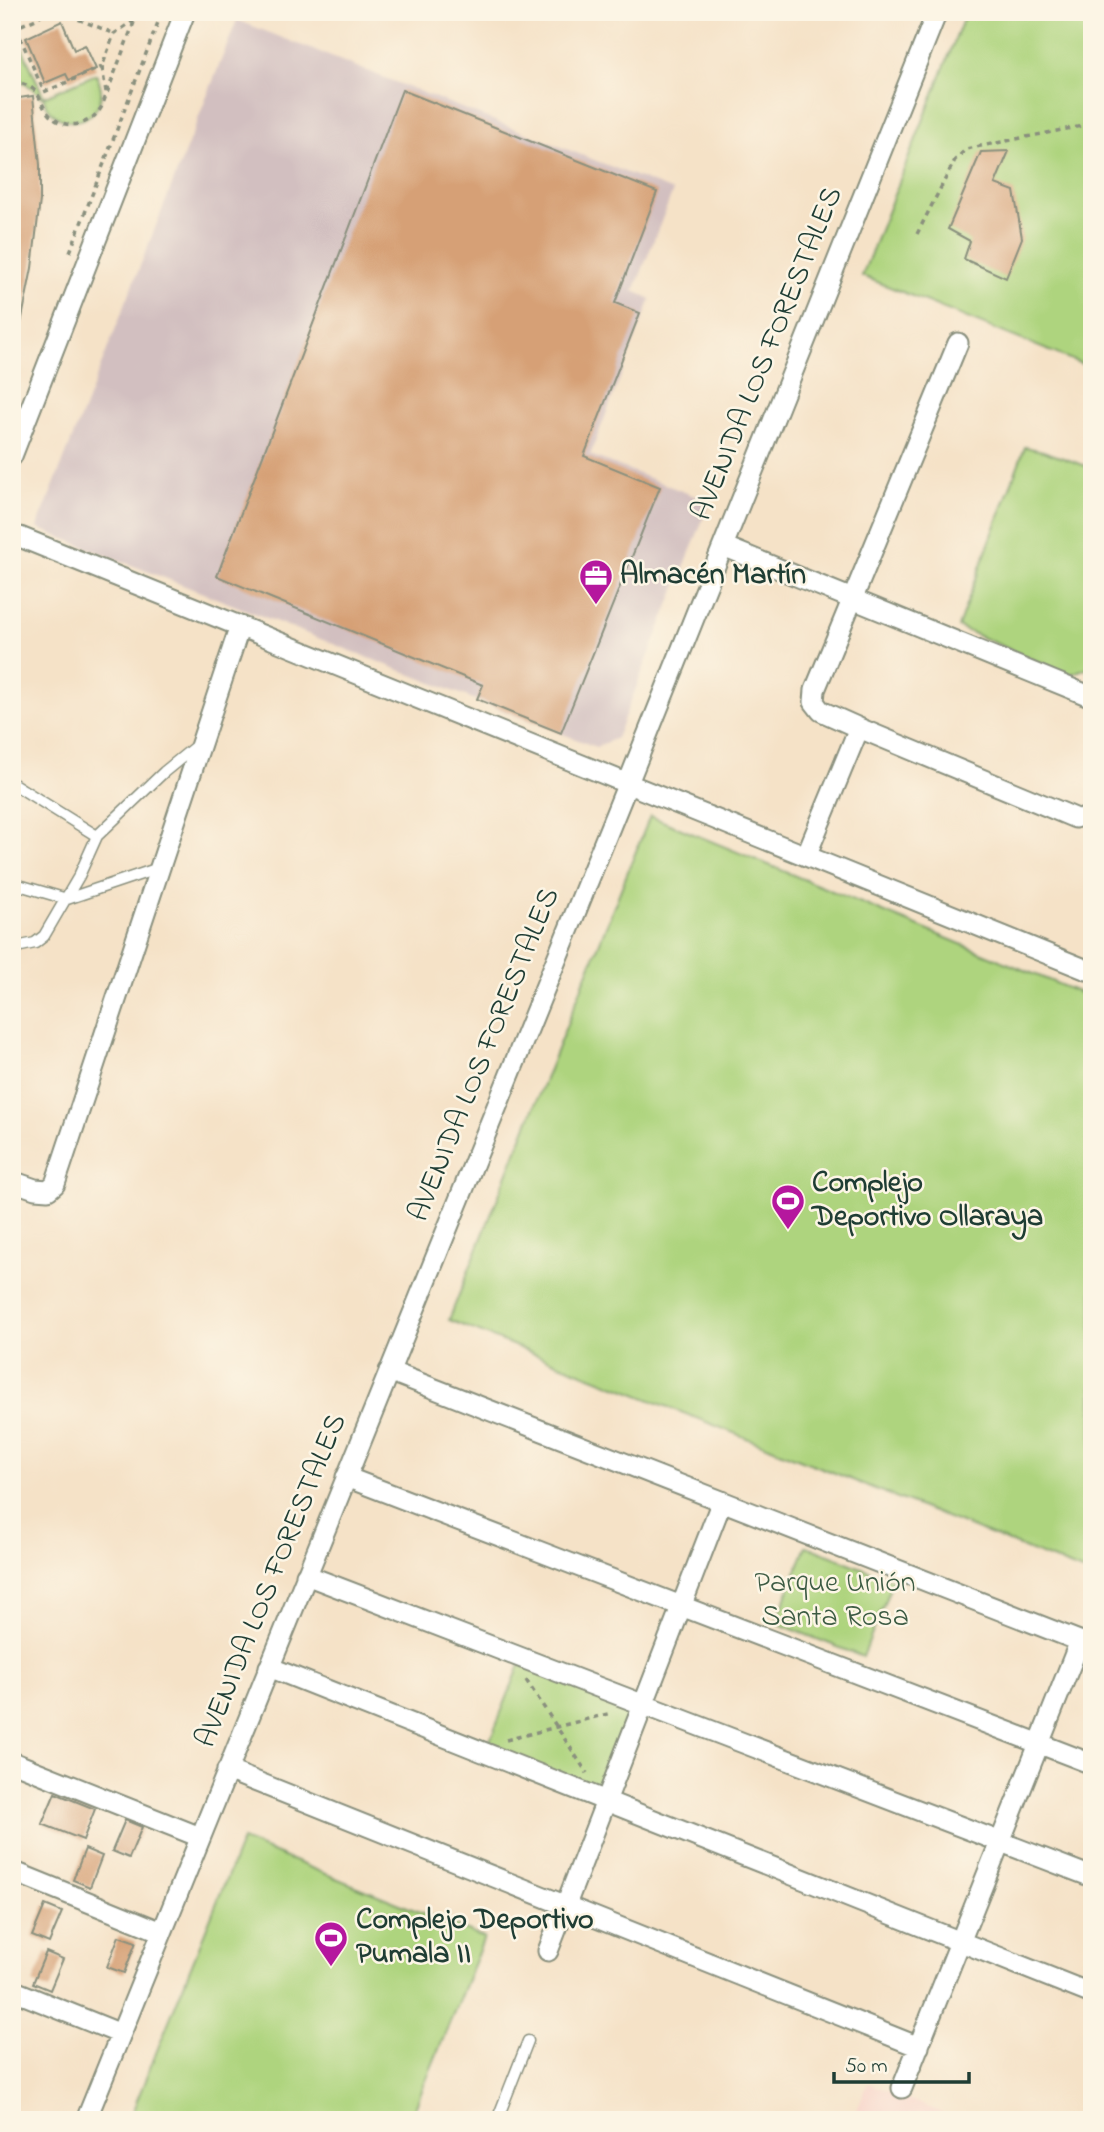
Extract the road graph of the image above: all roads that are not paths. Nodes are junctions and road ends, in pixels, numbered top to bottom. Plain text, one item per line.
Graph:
1 (185, 12) edge
2 (937, 12) edge
3 (958, 344) dead end
4 (12, 456) edge
5 (20, 537) dead end
6 (723, 546) junction
7 (852, 599) junction
8 (240, 626) junction
9 (1092, 697) edge
10 (859, 727) junction
11 (202, 741) junction
12 (12, 783) edge
13 (628, 783) junction
14 (1075, 818) dead end
15 (97, 836) junction
16 (806, 856) junction
17 (160, 868) junction
18 (12, 883) edge
19 (67, 899) junction
20 (12, 948) edge
21 (1087, 970) dead end
22 (12, 1181) edge
23 (389, 1371) junction
24 (346, 1478) junction
25 (722, 1501) junction
26 (306, 1575) junction
27 (681, 1606) junction
28 (1086, 1643) edge
29 (269, 1667) junction
30 (643, 1704) junction
31 (1039, 1744) junction
32 (12, 1762) edge
33 (1092, 1764) edge
34 (227, 1770) junction
35 (606, 1801) junction
36 (200, 1837) junction
37 (1000, 1841) junction
38 (12, 1871) edge
39 (1092, 1877) edge
40 (565, 1906) junction
41 (162, 1932) junction
42 (960, 1942) junction
43 (548, 1951) dead end
44 (12, 1990) edge
45 (1092, 1994) edge
46 (121, 2034) junction
47 (528, 2041) dead end
48 (919, 2047) junction
49 (902, 2088) dead end
50 (86, 2120) edge
51 (497, 2120) edge

1 - 4 street
2 - 6 street, AVENIDA LOS FORESTALES
3 - 7 street
5 - 8 street
6 - 7 street
6 - 13 street, AVENIDA LOS FORESTALES
7 - 9 street
7 - 10 street
8 - 11 street
8 - 13 street
10 - 14 street
10 - 16 street
11 - 15 lane
11 - 17 street
12 - 15 lane
13 - 16 street
13 - 23 street, AVENIDA LOS FORESTALES
15 - 19 lane
16 - 21 street
17 - 19 lane
17 - 22 street
18 - 19 lane
19 - 20 lane
23 - 24 street, AVENIDA LOS FORESTALES
23 - 25 street
24 - 26 street, AVENIDA LOS FORESTALES
24 - 27 street
25 - 27 street
25 - 28 street
26 - 29 street, AVENIDA LOS FORESTALES
26 - 30 street
27 - 30 street
27 - 31 street
28 - 31 street
29 - 34 street, AVENIDA LOS FORESTALES
29 - 35 street
30 - 35 street
30 - 37 street
31 - 33 street
31 - 37 street
32 - 36 street
34 - 36 street, AVENIDA LOS FORESTALES
34 - 40 street
35 - 40 street
35 - 42 street
36 - 41 street, AVENIDA LOS FORESTALES
37 - 39 street
37 - 42 street
38 - 41 street
40 - 43 street
40 - 48 street
41 - 46 street, AVENIDA LOS FORESTALES
42 - 45 street
42 - 48 street
44 - 46 street
46 - 50 street, AVENIDA LOS FORESTALES
47 - 51 lane
48 - 49 street

